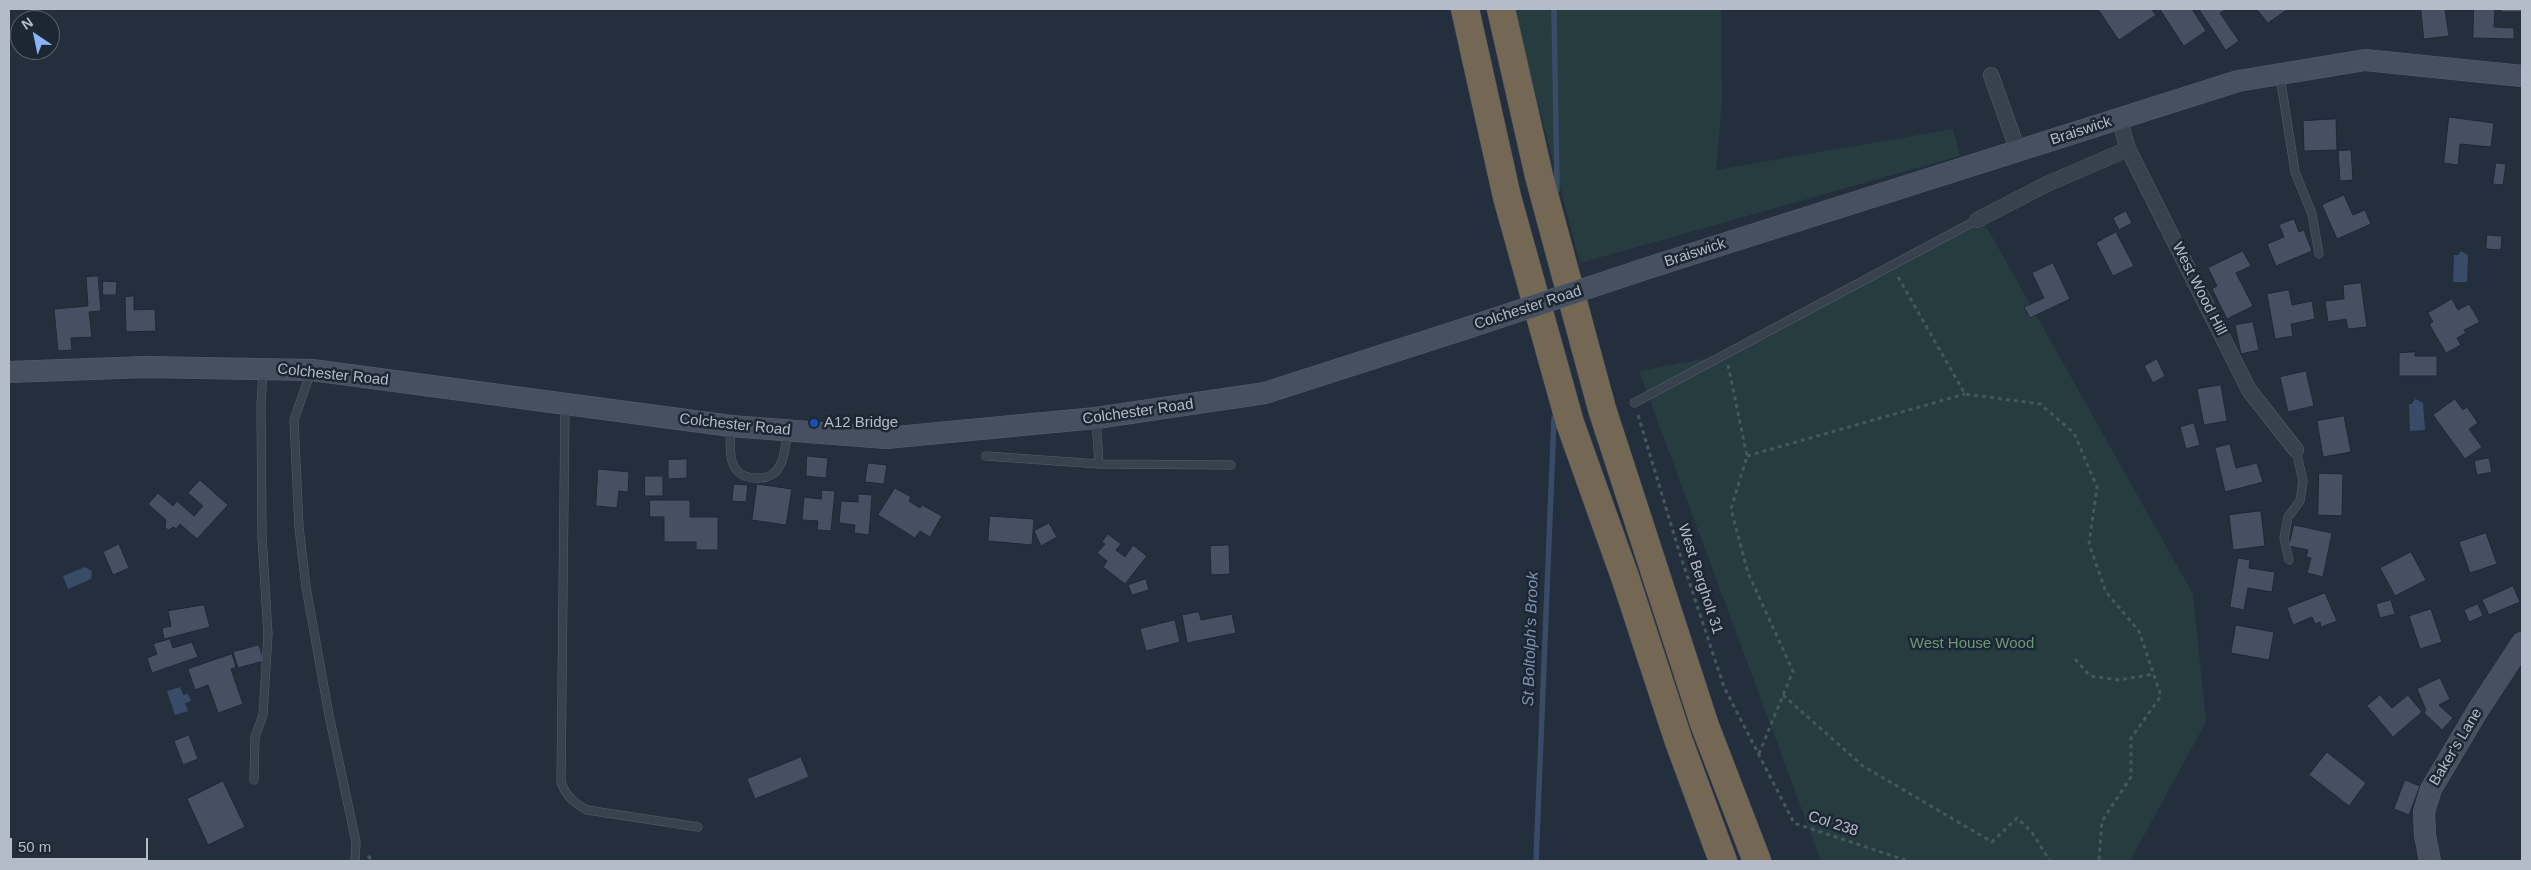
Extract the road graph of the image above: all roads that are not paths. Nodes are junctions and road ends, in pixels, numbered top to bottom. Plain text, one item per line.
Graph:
1 (1465, 9) edge
2 (1501, 9) edge
3 (2280, 74) junction
4 (1991, 75) dead end
5 (2522, 76) edge
6 (2119, 118) junction
7 (2128, 149) junction
8 (2018, 151) junction
9 (1977, 220) joint
10 (2319, 254) dead end
11 (1651, 267) joint
12 (263, 368) junction
13 (312, 370) junction
14 (9, 372) edge
15 (565, 403) junction
16 (1634, 403) road end
17 (1096, 418) junction
18 (731, 426) junction
19 (787, 431) junction
20 (2296, 450) joint
21 (986, 456) dead end
22 (1099, 464) junction
23 (1232, 464) dead end
24 (2289, 560) dead end
25 (2522, 643) edge
26 (254, 780) dead end
27 (698, 827) dead end
28 (356, 861) edge
29 (1722, 861) edge
30 (1757, 861) edge
31 (2430, 861) edge

1 - 29 highway
2 - 30 highway
3 - 5 main road, Braiswick
3 - 6 main road, Braiswick
3 - 10 lane
4 - 8 street
6 - 7 street, West Wood Hill
6 - 8 main road, Braiswick
7 - 9 street
7 - 20 street, West Wood Hill
8 - 11 main road, Braiswick
9 - 16 lane
11 - 17 main road, Colchester Road, bridge
12 - 13 main road, Colchester Road
12 - 14 main road, Colchester Road
12 - 26 lane
13 - 15 main road, Colchester Road
13 - 28 lane
15 - 18 main road, Colchester Road
15 - 27 lane
17 - 19 main road, Colchester Road
17 - 22 lane
18 - 19 main road, Colchester Road
18 - 19 lane
20 - 24 lane
21 - 22 lane
22 - 23 lane
25 - 31 main road, Baker's Lane

